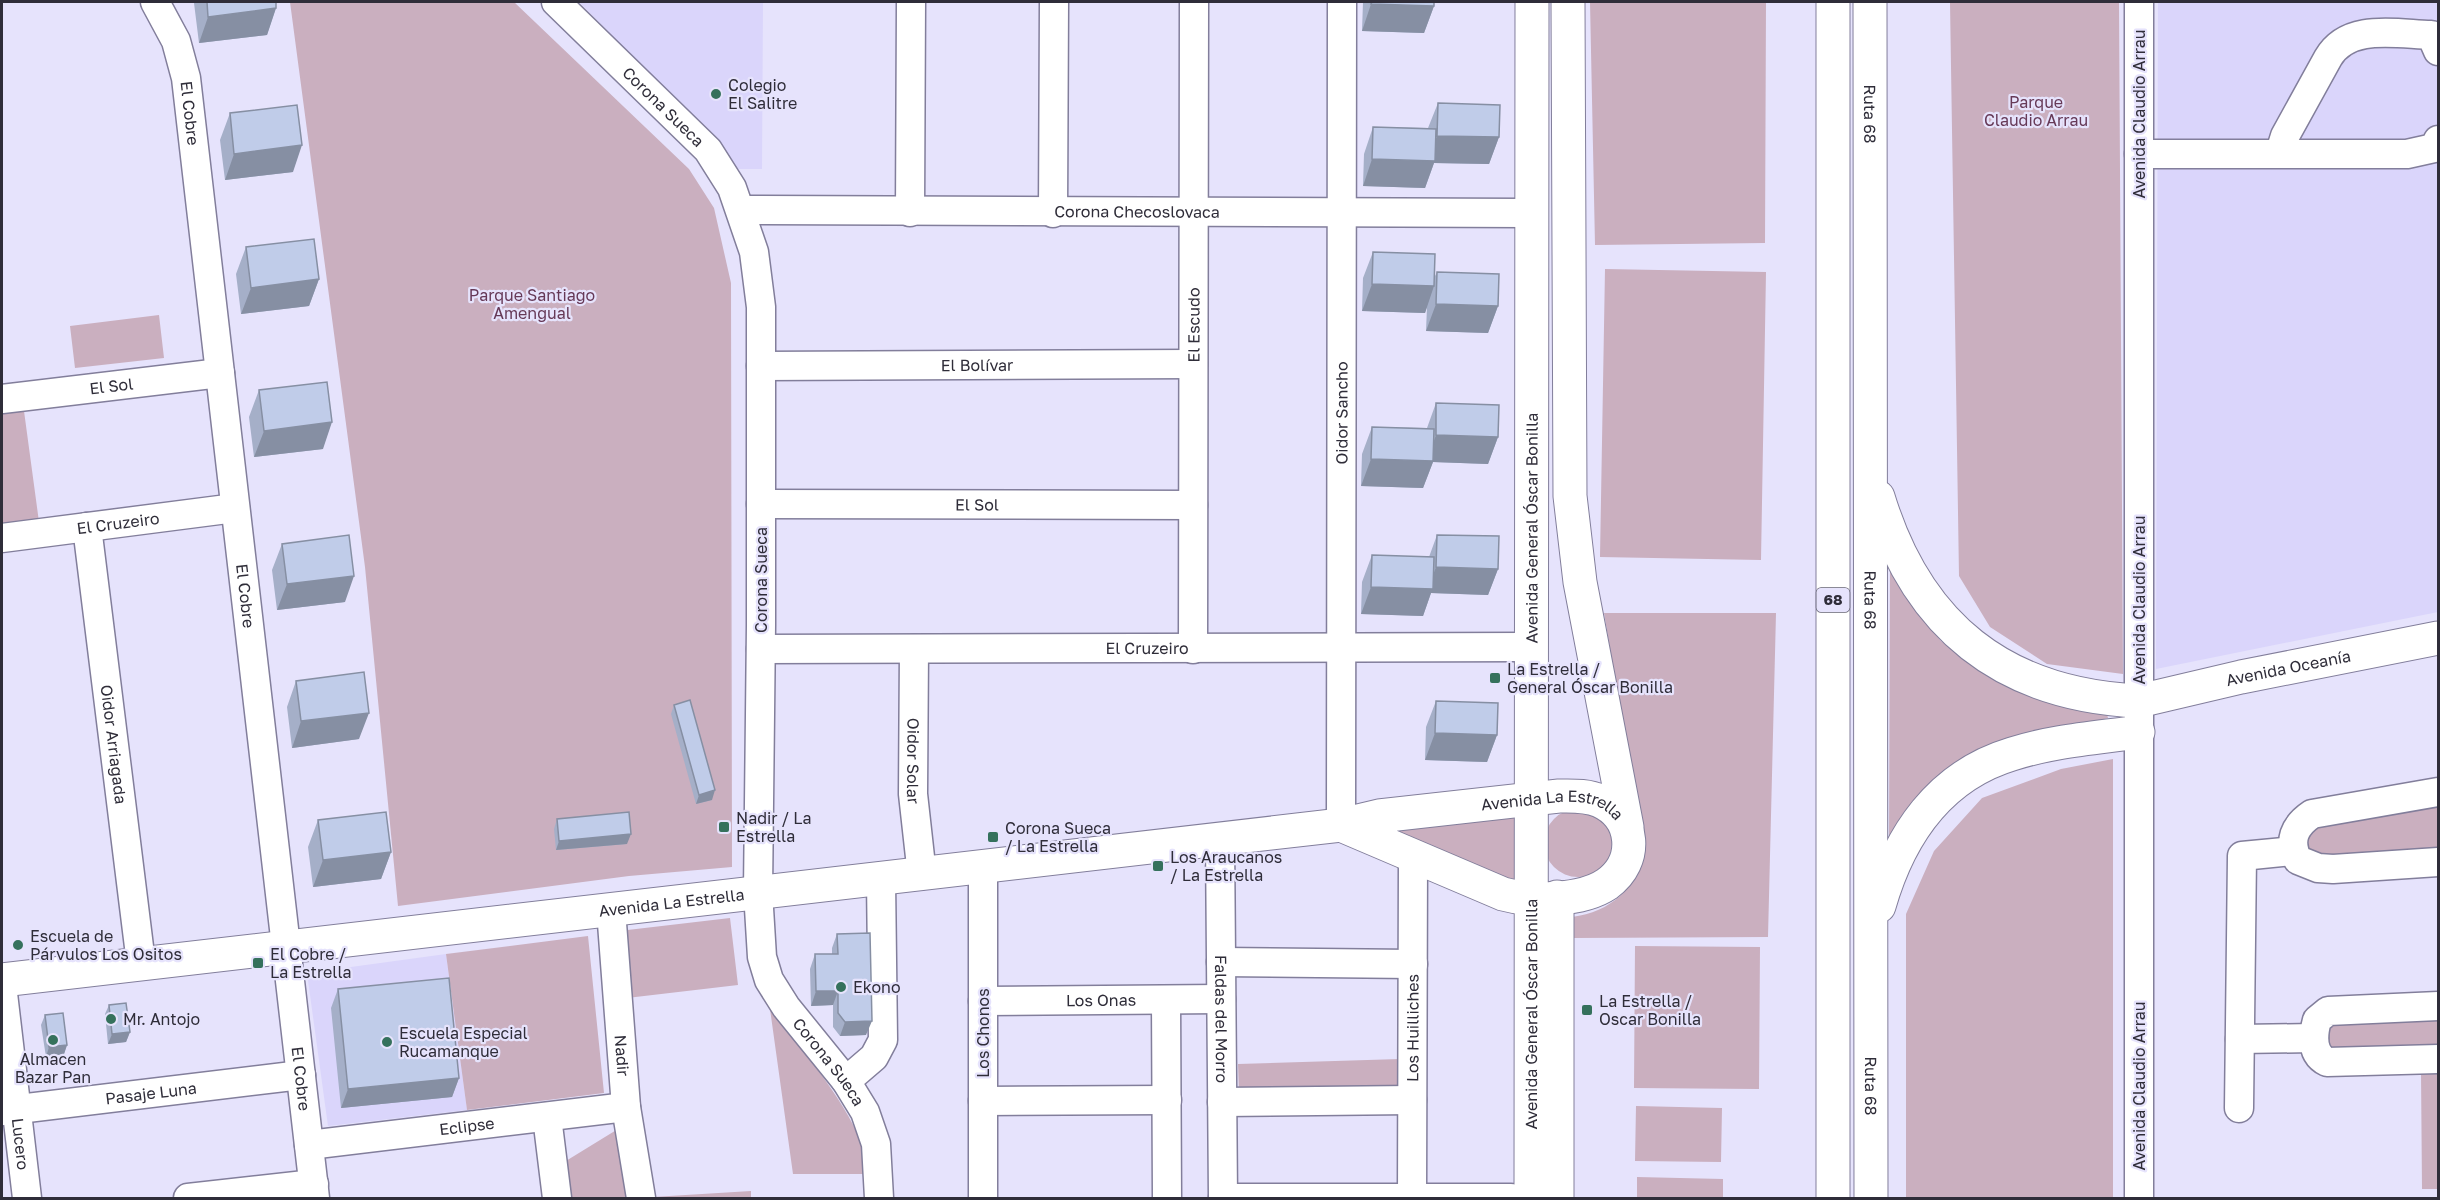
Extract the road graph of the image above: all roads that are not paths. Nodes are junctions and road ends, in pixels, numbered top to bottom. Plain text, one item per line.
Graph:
1 (155, 2) edge
2 (556, 2) edge
3 (911, 2) edge
4 (1053, 2) edge
5 (1194, 2) edge
6 (1342, 2) edge
7 (1532, 2) edge
8 (1569, 2) edge
9 (1833, 2) edge
10 (1870, 2) edge
11 (2139, 2) edge
12 (2439, 51) edge
13 (2439, 140) edge
14 (2280, 152) junction
15 (2139, 154) junction
16 (741, 210) junction
17 (910, 212) junction
18 (1053, 213) junction
19 (1194, 213) junction
20 (1342, 213) junction
21 (1532, 213) junction
22 (1193, 364) junction
23 (761, 366) junction
24 (220, 373) junction
25 (2, 399) edge
26 (1870, 469) junction
27 (761, 504) junction
28 (1193, 505) junction
29 (235, 508) junction
30 (87, 527) junction
31 (2, 538) edge
32 (2439, 638) edge
33 (1531, 647) junction
34 (1192, 648) junction
35 (1341, 648) junction
36 (761, 649) junction
37 (914, 649) junction
38 (2139, 717) junction
39 (2439, 792) edge
40 (1531, 799) junction
41 (1341, 825) junction
42 (1627, 826) junction
43 (1220, 839) junction
44 (2294, 851) junction
45 (1413, 857) junction
46 (2439, 862) edge
47 (983, 868) junction
48 (922, 875) junction
49 (881, 880) junction
50 (758, 892) junction
51 (1544, 899) junction
52 (611, 910) junction
53 (1872, 931) junction
54 (285, 947) junction
55 (1221, 962) junction
56 (141, 963) junction
57 (1413, 964) junction
58 (2, 982) edge
59 (1221, 999) junction
60 (983, 1000) junction
61 (1166, 1000) junction
62 (2439, 1006) edge
63 (2314, 1038) junction
64 (2240, 1039) junction
65 (2439, 1059) edge
66 (300, 1075) junction
67 (846, 1081) junction
68 (1167, 1100) junction
69 (1412, 1100) junction
70 (983, 1101) junction
71 (1222, 1102) junction
72 (626, 1107) junction
73 (2240, 1108) dead end
74 (9, 1110) edge
75 (547, 1117) junction
76 (309, 1145) junction
77 (314, 1191) edge
78 (27, 1198) edge
79 (188, 1198) edge
80 (557, 1198) edge
81 (641, 1198) edge
82 (879, 1198) edge
83 (983, 1198) edge
84 (1167, 1198) edge
85 (1223, 1198) edge
86 (1412, 1198) edge
87 (1511, 1198) edge
88 (1532, 1198) edge
89 (1557, 1198) edge
90 (1833, 1198) edge
91 (1871, 1198) edge
92 (2139, 1198) edge

1 - 24 street, El Cobre
2 - 16 street, Corona Sueca
3 - 17 street
4 - 18 street
5 - 19 street, El Escudo
6 - 20 street, Oidor Sancho
7 - 21 main road, Avenida General Óscar Bonilla
8 - 42 main road
9 - 90 main road, 68
10 - 26 main road, Ruta 68 / 68
11 - 15 street, Avenida Claudio Arrau
12 - 14 street
13 - 14 street
14 - 15 street
15 - 38 street, Avenida Claudio Arrau
16 - 17 street, Corona Checoslovaca
16 - 23 street, Corona Sueca
17 - 18 street, Corona Checoslovaca
18 - 19 street, Corona Checoslovaca
19 - 20 street, Corona Checoslovaca
19 - 22 street, El Escudo
20 - 21 street, Corona Checoslovaca
20 - 35 street, Oidor Sancho
21 - 33 main road, Avenida General Óscar Bonilla
22 - 23 street, El Bolívar
22 - 28 street, El Escudo
23 - 27 street, Corona Sueca
24 - 25 street, El Sol
24 - 29 street, El Cobre
26 - 38 main road
26 - 53 main road, Ruta 68 / 68
27 - 28 street, El Sol
27 - 36 street, Corona Sueca
28 - 34 street, El Escudo
29 - 30 street, El Cruzeiro
29 - 54 street, El Cobre
30 - 31 street, El Cruzeiro
30 - 56 street, Oidor Arriagada
32 - 38 main road, Avenida Oceanía
33 - 35 street, El Cruzeiro
33 - 40 main road, Avenida General Óscar Bonilla
34 - 35 street, El Cruzeiro
34 - 37 street, El Cruzeiro
35 - 41 street, Oidor Sancho
36 - 37 street, El Cruzeiro
36 - 50 street, Corona Sueca
37 - 48 street, Oidor Solar
38 - 53 main road
38 - 92 street, Avenida Claudio Arrau
39 - 44 street
40 - 41 main road, Avenida La Estrella
40 - 42 main road, Avenida La Estrella
40 - 51 main road, Avenida General Óscar Bonilla
41 - 43 main road, Avenida La Estrella
41 - 45 main road, Avenida La Estrella
42 - 51 main road, Avenida La Estrella
43 - 47 main road, Avenida La Estrella
43 - 55 street, Faldas del Morro
44 - 46 street
44 - 64 street
45 - 51 main road, Avenida La Estrella
45 - 57 street, Los Huilliches
47 - 48 main road, Avenida La Estrella
47 - 60 street, Los Chonos
48 - 49 main road, Avenida La Estrella
49 - 50 main road, Avenida La Estrella
49 - 67 street
50 - 52 main road, Avenida La Estrella
50 - 67 street, Corona Sueca
51 - 88 main road, Avenida General Óscar Bonilla
51 - 89 main road, Avenida General Óscar Bonilla
52 - 54 main road, Avenida La Estrella
52 - 72 street, Nadir
53 - 91 main road, Ruta 68 / 68
54 - 56 main road, Avenida La Estrella
54 - 66 street, El Cobre
55 - 57 street
55 - 59 street, Faldas del Morro
56 - 58 main road, Avenida La Estrella
57 - 69 street, Los Huilliches
58 - 74 street, Lucero
59 - 61 street, Los Onas
59 - 71 street, Faldas del Morro
60 - 61 street, Los Onas
60 - 70 street, Los Chonos
61 - 68 street
62 - 63 street
63 - 64 street
63 - 65 street
64 - 73 street
66 - 74 street, Pasaje Luna
66 - 76 street, El Cobre
67 - 82 street, Corona Sueca
68 - 70 street
68 - 84 street
69 - 71 street
69 - 86 street, Los Huilliches
70 - 83 street, Los Chonos
71 - 85 street, Faldas del Morro
72 - 75 street, Eclipse
72 - 81 street, Nadir
74 - 78 street, Lucero
75 - 76 street, Eclipse
75 - 80 street
76 - 77 street, El Cobre
77 - 79 street
85 - 86 street
86 - 87 street

